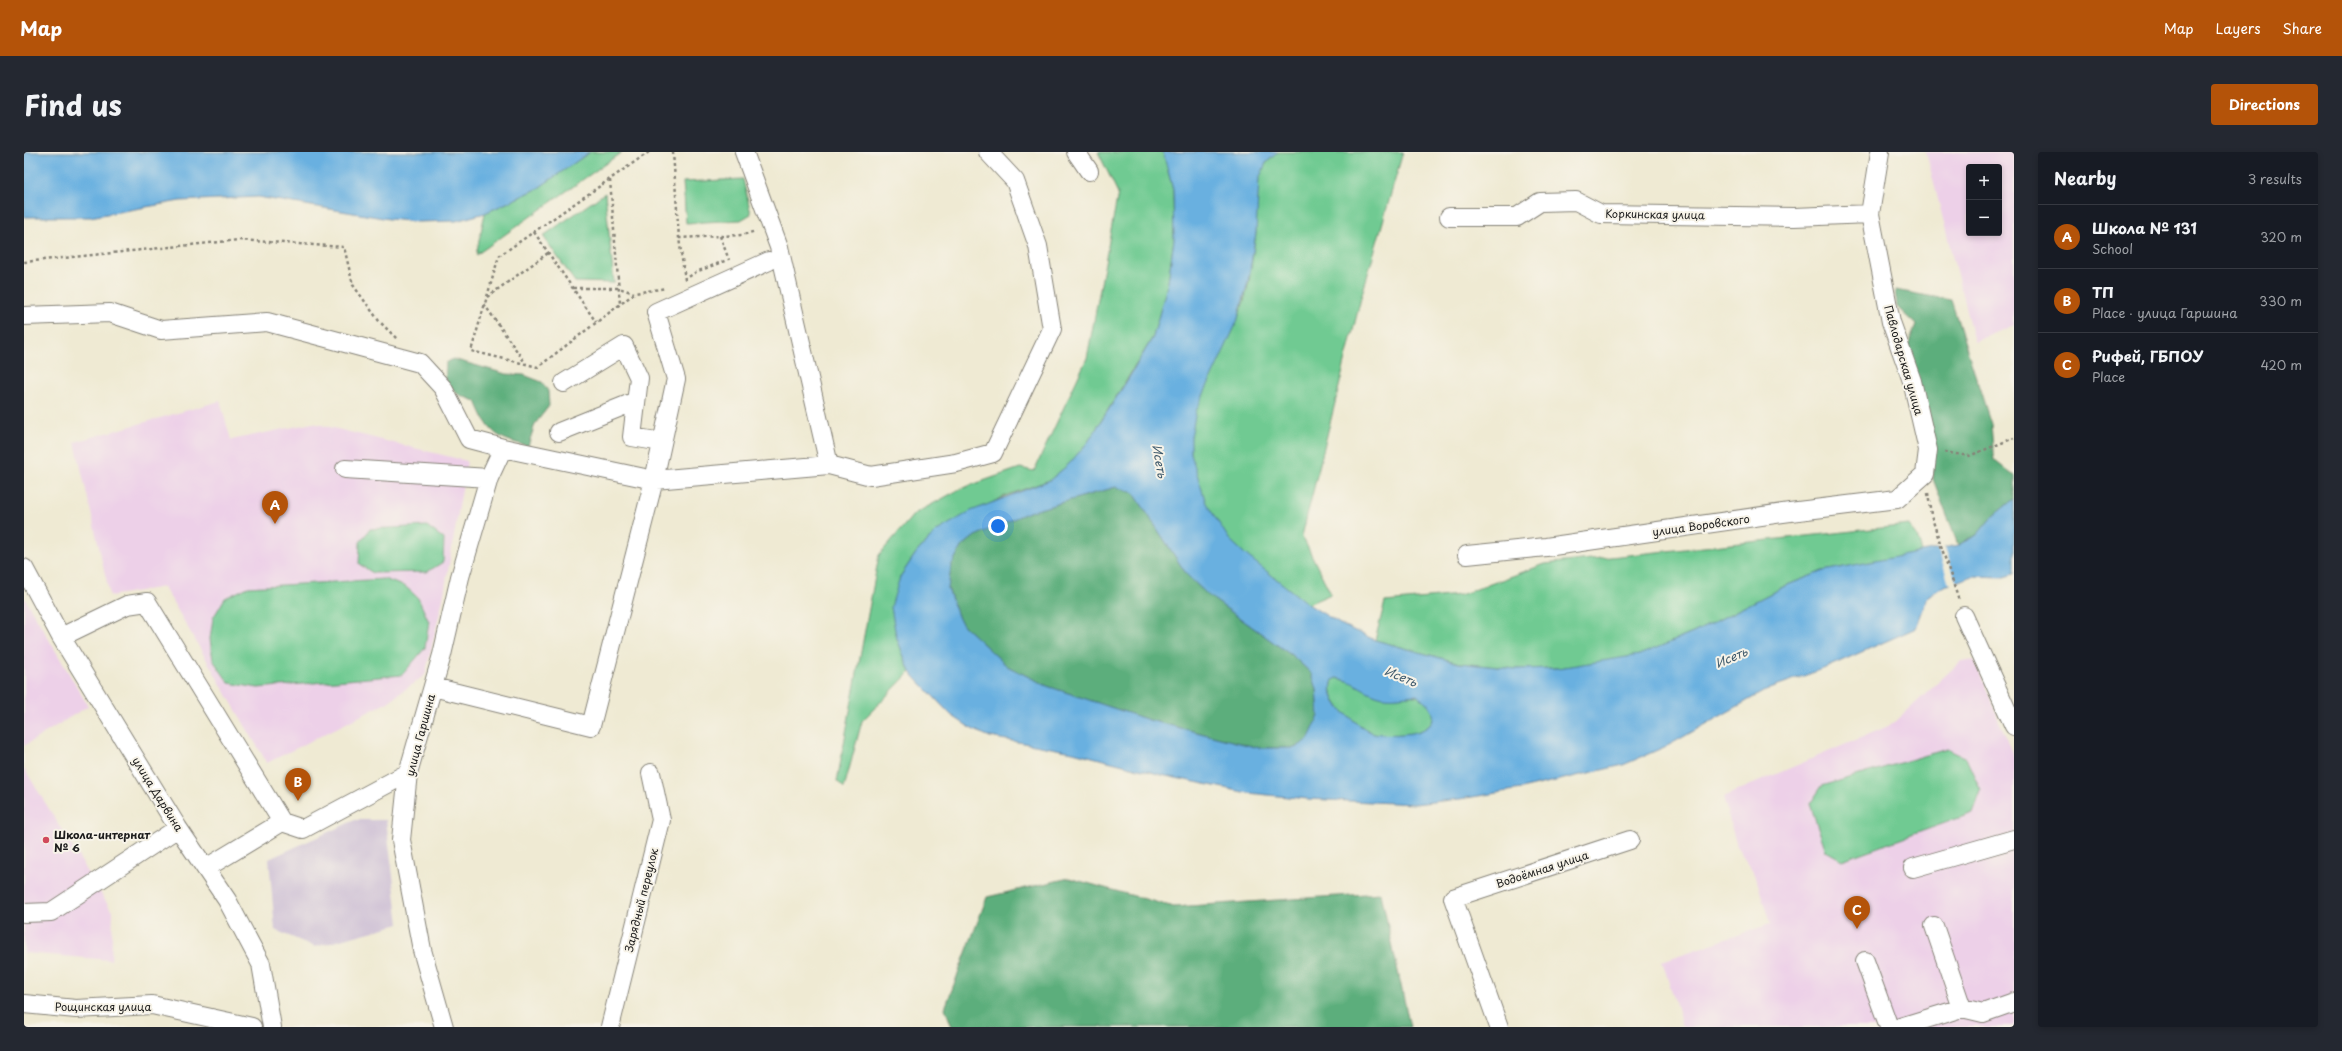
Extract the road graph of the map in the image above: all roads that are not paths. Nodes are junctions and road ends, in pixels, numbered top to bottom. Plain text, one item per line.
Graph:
1 (744, 152) edge
2 (988, 152) edge
3 (1076, 152) edge
4 (1880, 152) edge
5 (1089, 172) dead end
6 (1870, 214) junction
7 (1449, 217) dead end
8 (769, 262) dead end
9 (24, 316) edge
10 (564, 383) dead end
11 (636, 401) junction
12 (559, 432) dead end
13 (662, 442) junction
14 (503, 448) junction
15 (829, 464) junction
16 (345, 470) dead end
17 (1926, 474) joint
18 (489, 478) junction
19 (654, 480) junction
20 (1468, 555) dead end
21 (24, 568) edge
22 (1964, 616) road end
23 (61, 637) junction
24 (433, 687) junction
25 (2014, 726) edge
26 (408, 773) junction
27 (651, 773) dead end
28 (282, 822) junction
29 (178, 828) junction
30 (2014, 839) edge
31 (1630, 840) dead end
32 (206, 868) junction
33 (1913, 868) dead end
34 (24, 913) edge
35 (1934, 926) dead end
36 (1865, 961) dead end
37 (2014, 1002) edge
38 (24, 1004) edge
39 (1962, 1008) junction
40 (252, 1027) edge
41 (272, 1027) edge
42 (444, 1027) edge
43 (610, 1027) edge
44 (1499, 1027) edge
45 (1889, 1027) edge
46 (1900, 1027) edge

1 - 15 street
2 - 15 street
3 - 5 street
4 - 6 street, Павлодарская улица
6 - 7 street, Коркинская улица
6 - 17 street, Павлодарская улица
8 - 13 street
9 - 14 street
10 - 11 street
11 - 12 street
11 - 13 street
13 - 19 street
14 - 18 street, улица Гаршина
14 - 19 street
15 - 19 street
16 - 18 street
17 - 20 street, улица Воровского
18 - 24 street, улица Гаршина
19 - 24 street
21 - 23 street, улица Дарвина
22 - 25 street
23 - 28 street
23 - 29 street, улица Дарвина
24 - 26 street, улица Гаршина
26 - 28 street
26 - 42 street, улица Гаршина
27 - 43 street, Зарядный переулок
28 - 32 street
29 - 32 street, улица Дарвина
29 - 34 street
30 - 33 street
31 - 44 street, Водоёмная улица
32 - 41 street, улица Дарвина
35 - 39 street
36 - 45 street
37 - 39 street
38 - 40 street, Рощинская улица
39 - 46 street

